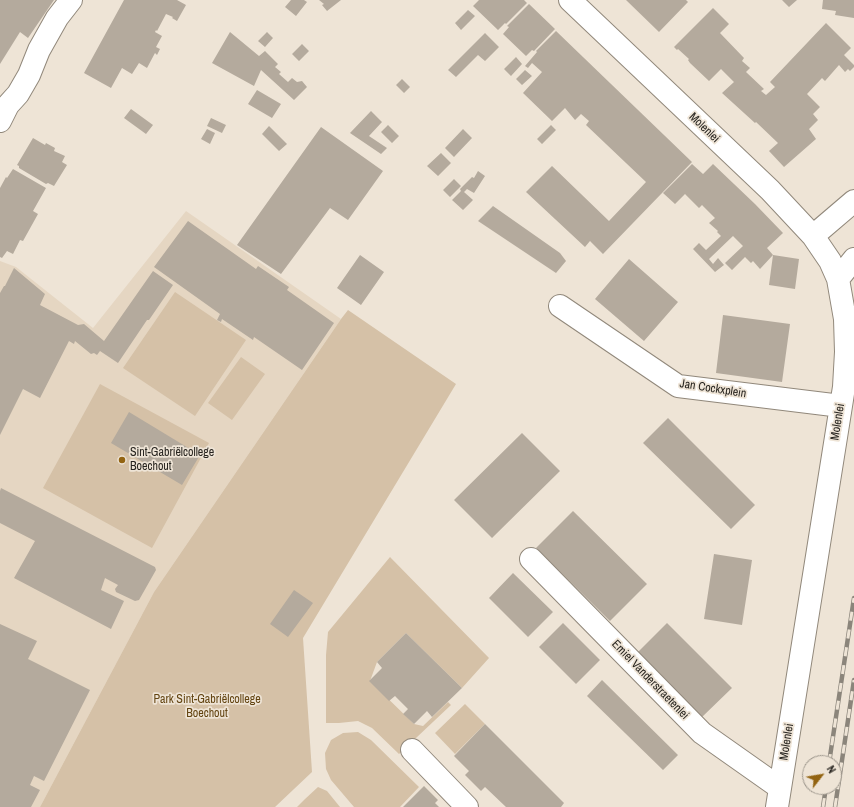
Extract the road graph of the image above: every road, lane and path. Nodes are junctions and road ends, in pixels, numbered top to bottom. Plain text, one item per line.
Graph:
1 (71, 0) edge
2 (570, 0) edge
3 (0, 121) edge
4 (854, 201) edge
5 (814, 236) junction
6 (854, 259) edge
7 (838, 279) junction
8 (560, 306) dead end
9 (841, 406) junction
10 (531, 559) dead end
11 (412, 750) dead end
12 (778, 798) edge
13 (467, 807) edge

1 - 3 street
2 - 5 street, Molenlei
4 - 5 street
5 - 7 street, Molenlei
6 - 7 street
7 - 9 street, Molenlei
8 - 9 street, Jan Cockxplein
9 - 12 street, Molenlei
10 - 12 street, Emiel Vanderstraetenlei
11 - 13 street

